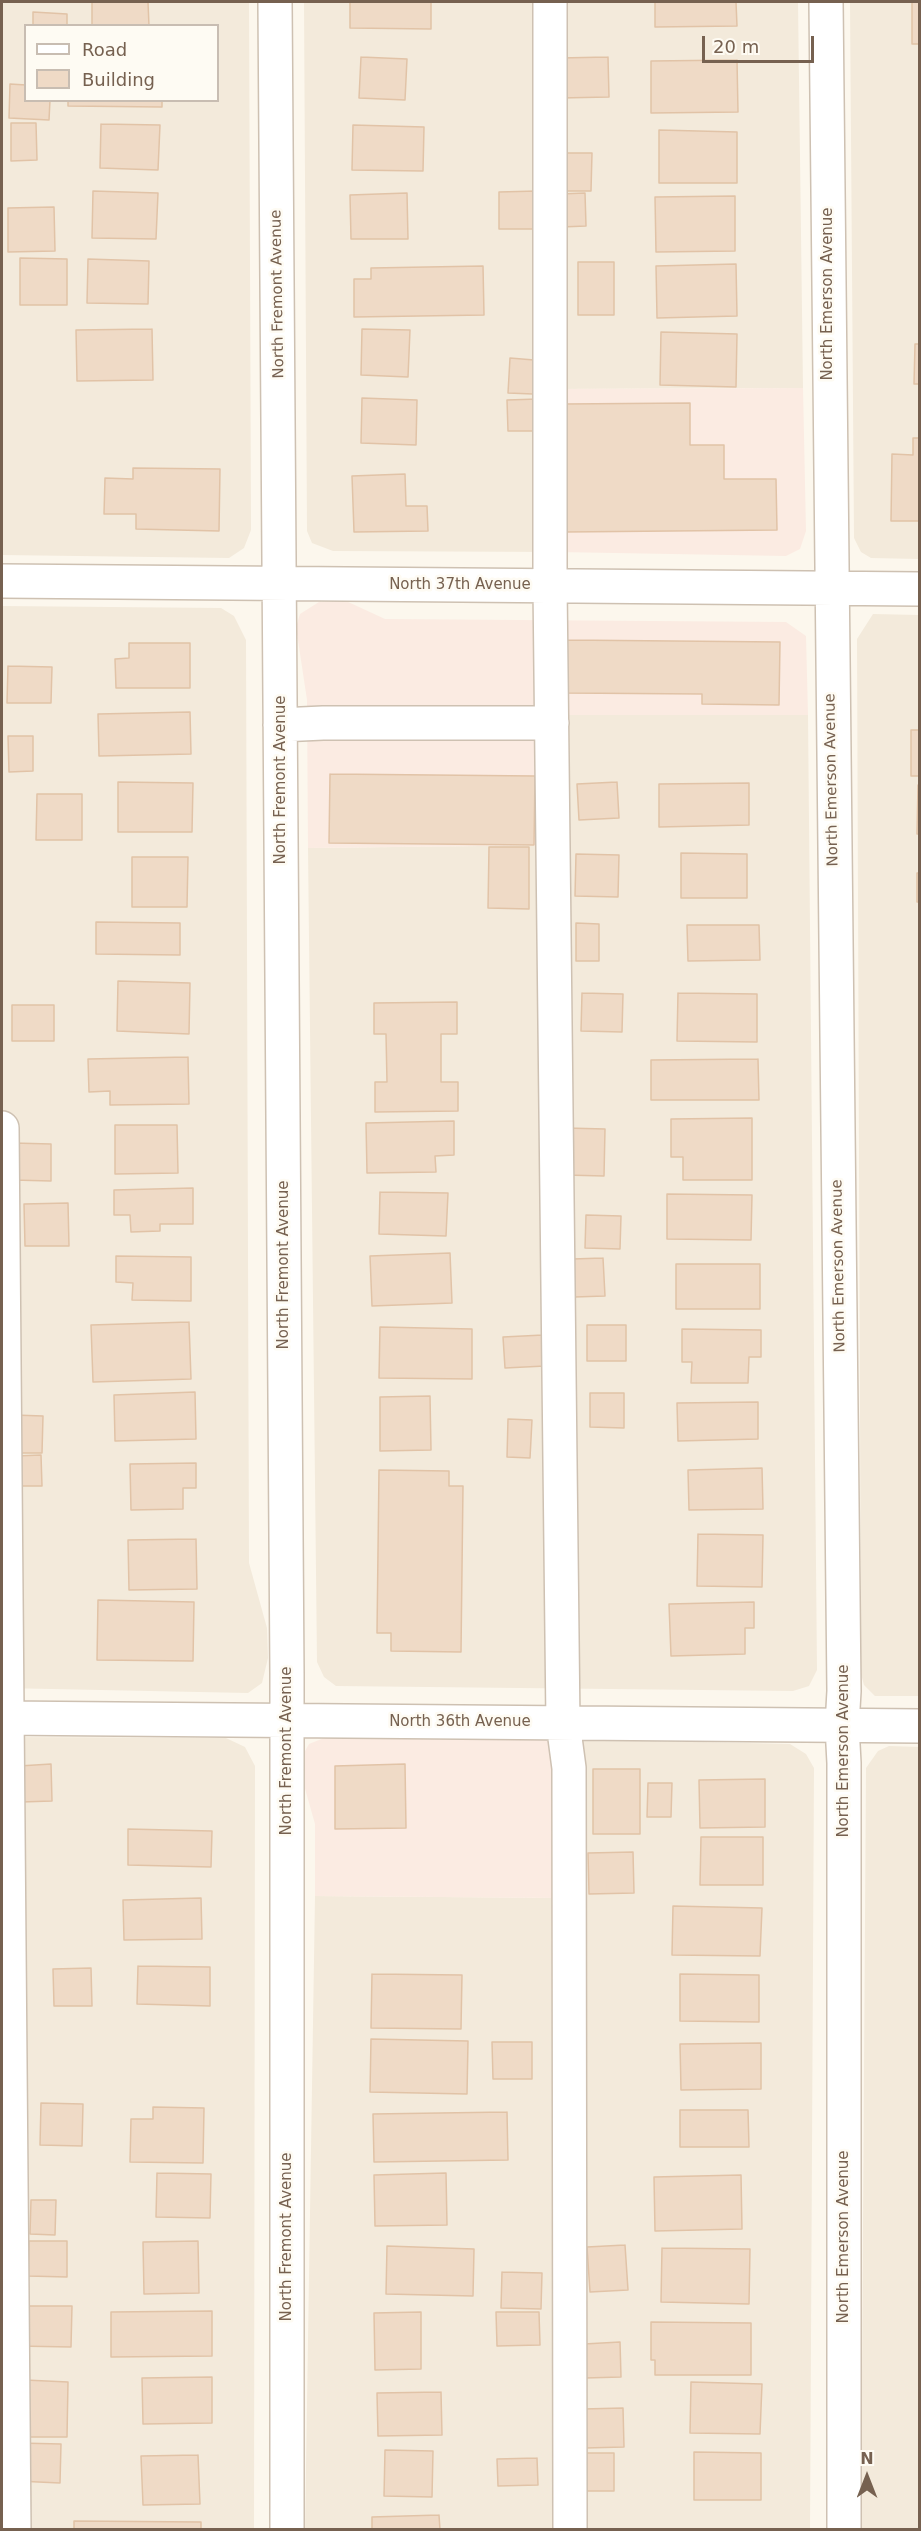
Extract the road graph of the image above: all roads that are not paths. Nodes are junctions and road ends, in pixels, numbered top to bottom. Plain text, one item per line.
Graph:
1 (275, 2) edge
2 (550, 2) edge
3 (826, 2) edge
4 (2, 580) edge
5 (280, 584) junction
6 (550, 585) junction
7 (830, 588) junction
8 (920, 589) edge
9 (552, 723) junction
10 (280, 725) junction
11 (2, 1128) edge
12 (5, 1718) edge
13 (286, 1721) junction
14 (563, 1723) junction
15 (842, 1726) junction
16 (920, 1726) edge
17 (14, 2529) edge
18 (287, 2529) edge
19 (570, 2529) edge
20 (844, 2529) edge

1 - 5 street, North Fremont Avenue
2 - 6 street
3 - 7 street, North Emerson Avenue
4 - 5 street, North 37th Avenue
5 - 6 street, North 37th Avenue
5 - 10 street, North Fremont Avenue
6 - 7 street, North 37th Avenue
6 - 9 street
7 - 8 street, North 37th Avenue
7 - 15 street, North Emerson Avenue
9 - 10 street
9 - 14 street
10 - 13 street, North Fremont Avenue
11 - 12 street
12 - 13 street, North 36th Avenue
12 - 17 street
13 - 14 street, North 36th Avenue
13 - 18 street, North Fremont Avenue
14 - 15 street, North 36th Avenue
14 - 19 street
15 - 16 street, North 36th Avenue
15 - 20 street, North Emerson Avenue

